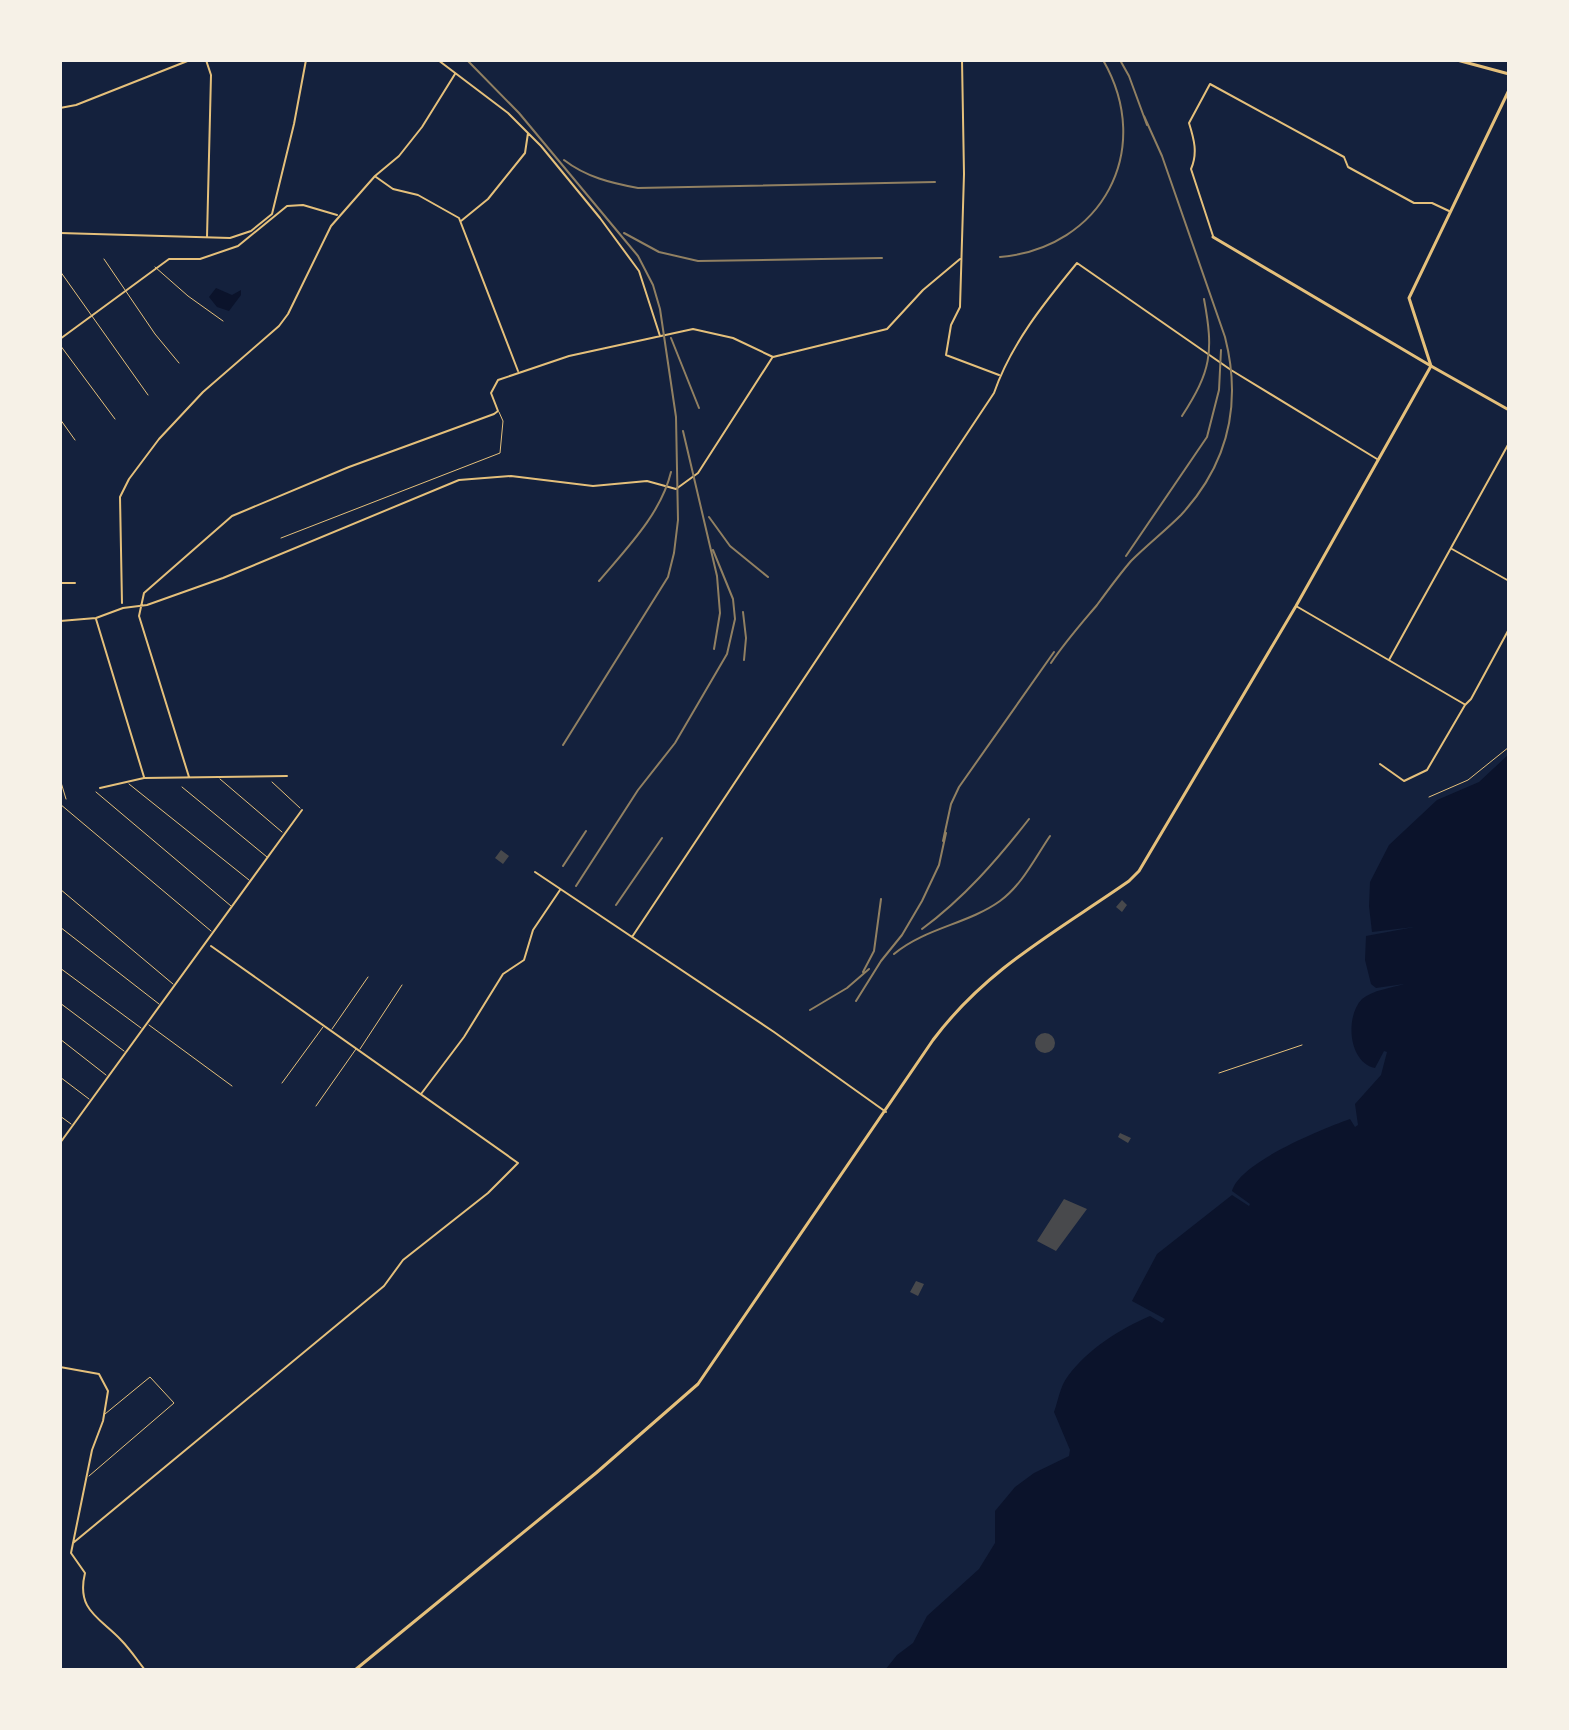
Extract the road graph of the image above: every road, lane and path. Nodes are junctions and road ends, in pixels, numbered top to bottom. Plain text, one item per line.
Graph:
1 (190, 60) edge
2 (206, 60) edge
3 (306, 60) edge
4 (438, 60) edge
5 (962, 60) edge
6 (1457, 60) edge
7 (455, 74) junction
8 (1509, 74) edge
9 (1509, 90) edge
10 (60, 108) edge
11 (60, 132) edge
12 (528, 133) junction
13 (375, 176) junction
14 (1451, 212) junction
15 (338, 216) junction
16 (460, 221) junction
17 (60, 233) edge
18 (207, 237) junction
19 (1213, 237) joint
20 (104, 259) dead end
21 (960, 259) junction
22 (155, 267) junction
23 (60, 271) edge
24 (124, 290) junction
25 (91, 315) junction
26 (223, 321) dead end
27 (660, 336) junction
28 (60, 339) edge
29 (60, 345) edge
30 (773, 357) junction
31 (179, 363) dead end
32 (1431, 366) junction
33 (518, 372) junction
34 (1000, 376) junction
35 (148, 395) dead end
36 (1509, 410) edge
37 (498, 411) junction
38 (60, 419) edge
39 (115, 419) dead end
40 (75, 440) dead end
41 (1509, 443) edge
42 (1378, 459) junction
43 (281, 538) dead end
44 (1451, 549) junction
45 (1509, 581) edge
46 (60, 583) edge
47 (75, 583) dead end
48 (122, 603) dead end
49 (141, 604) junction
50 (1296, 606) junction
51 (96, 618) junction
52 (60, 621) edge
53 (1509, 629) edge
54 (1389, 660) junction
55 (1465, 705) junction
56 (1509, 747) edge
57 (1380, 764) dead end
58 (287, 776) dead end
59 (189, 777) junction
60 (144, 778) junction
61 (60, 779) edge
62 (220, 779) dead end
63 (272, 782) dead end
64 (129, 784) dead end
65 (182, 787) dead end
66 (100, 788) dead end
67 (96, 792) dead end
68 (1429, 797) dead end
69 (66, 799) dead end
70 (60, 804) edge
71 (302, 810) joint
72 (284, 834) junction
73 (267, 857) junction
74 (535, 872) dead end
75 (249, 880) junction
76 (60, 889) edge
77 (560, 889) junction
78 (231, 906) junction
79 (60, 927) edge
80 (213, 932) junction
81 (632, 937) junction
82 (211, 946) dead end
83 (60, 968) edge
84 (368, 977) dead end
85 (175, 985) junction
86 (402, 985) dead end
87 (60, 1003) edge
88 (160, 1005) junction
89 (149, 1025) dead end
90 (323, 1026) junction
91 (143, 1030) junction
92 (330, 1031) junction
93 (60, 1039) edge
94 (1302, 1045) dead end
95 (357, 1050) junction
96 (126, 1053) junction
97 (1219, 1073) dead end
98 (60, 1077) edge
99 (109, 1077) junction
100 (282, 1083) dead end
101 (232, 1086) dead end
102 (420, 1096) junction
103 (91, 1101) junction
104 (316, 1106) dead end
105 (886, 1112) junction
106 (60, 1116) edge
107 (73, 1126) junction
108 (60, 1143) edge
109 (60, 1367) edge
110 (105, 1415) junction
111 (87, 1478) junction
112 (73, 1543) junction
113 (145, 1670) edge
114 (355, 1670) edge

1 - 10 street
2 - 18 street
3 - 18 street
4 - 7 street
5 - 21 street
6 - 8 main road
7 - 12 street
7 - 13 street
9 - 14 main road
10 - 11 street
12 - 16 street
12 - 27 street
13 - 15 street
13 - 16 street
14 - 19 street
14 - 32 main road
15 - 22 street
15 - 48 street
16 - 33 street
17 - 18 street
19 - 32 main road
20 - 24 lane
21 - 30 street
21 - 34 street
22 - 24 street
22 - 26 lane
23 - 25 lane
24 - 25 street
24 - 31 lane
25 - 28 street
25 - 35 lane
27 - 30 street
27 - 33 street
29 - 39 lane
30 - 49 street
32 - 36 main road
32 - 42 main road
33 - 37 street
34 - 42 street
34 - 81 street
37 - 43 lane
37 - 49 street
38 - 40 lane
41 - 44 street
42 - 50 main road
44 - 45 street
44 - 54 street
46 - 47 street
49 - 51 street
49 - 59 street
50 - 54 street
50 - 105 main road
51 - 52 street
51 - 60 street
53 - 55 street
54 - 55 street
55 - 57 street
56 - 68 path
58 - 59 street
59 - 60 street
60 - 66 street
61 - 69 lane
62 - 72 lane
63 - 71 lane
64 - 75 lane
65 - 73 lane
67 - 78 lane
70 - 80 lane
71 - 72 street
72 - 73 street
73 - 75 street
74 - 77 street
75 - 78 street
76 - 85 lane
77 - 81 street
77 - 102 street
78 - 80 street
79 - 88 lane
80 - 85 street
81 - 105 street
82 - 90 street
83 - 91 lane
84 - 92 lane
85 - 88 street
86 - 95 lane
87 - 96 lane
88 - 91 street
89 - 101 lane
90 - 92 street
90 - 100 lane
91 - 96 street
92 - 95 street
93 - 99 lane
94 - 97 path
95 - 102 street
95 - 104 lane
96 - 99 street
98 - 103 lane
99 - 103 street
102 - 112 street
103 - 107 street
105 - 114 main road
106 - 107 lane
107 - 108 street
109 - 110 street
110 - 111 street
110 - 111 lane
111 - 112 street
112 - 113 street

